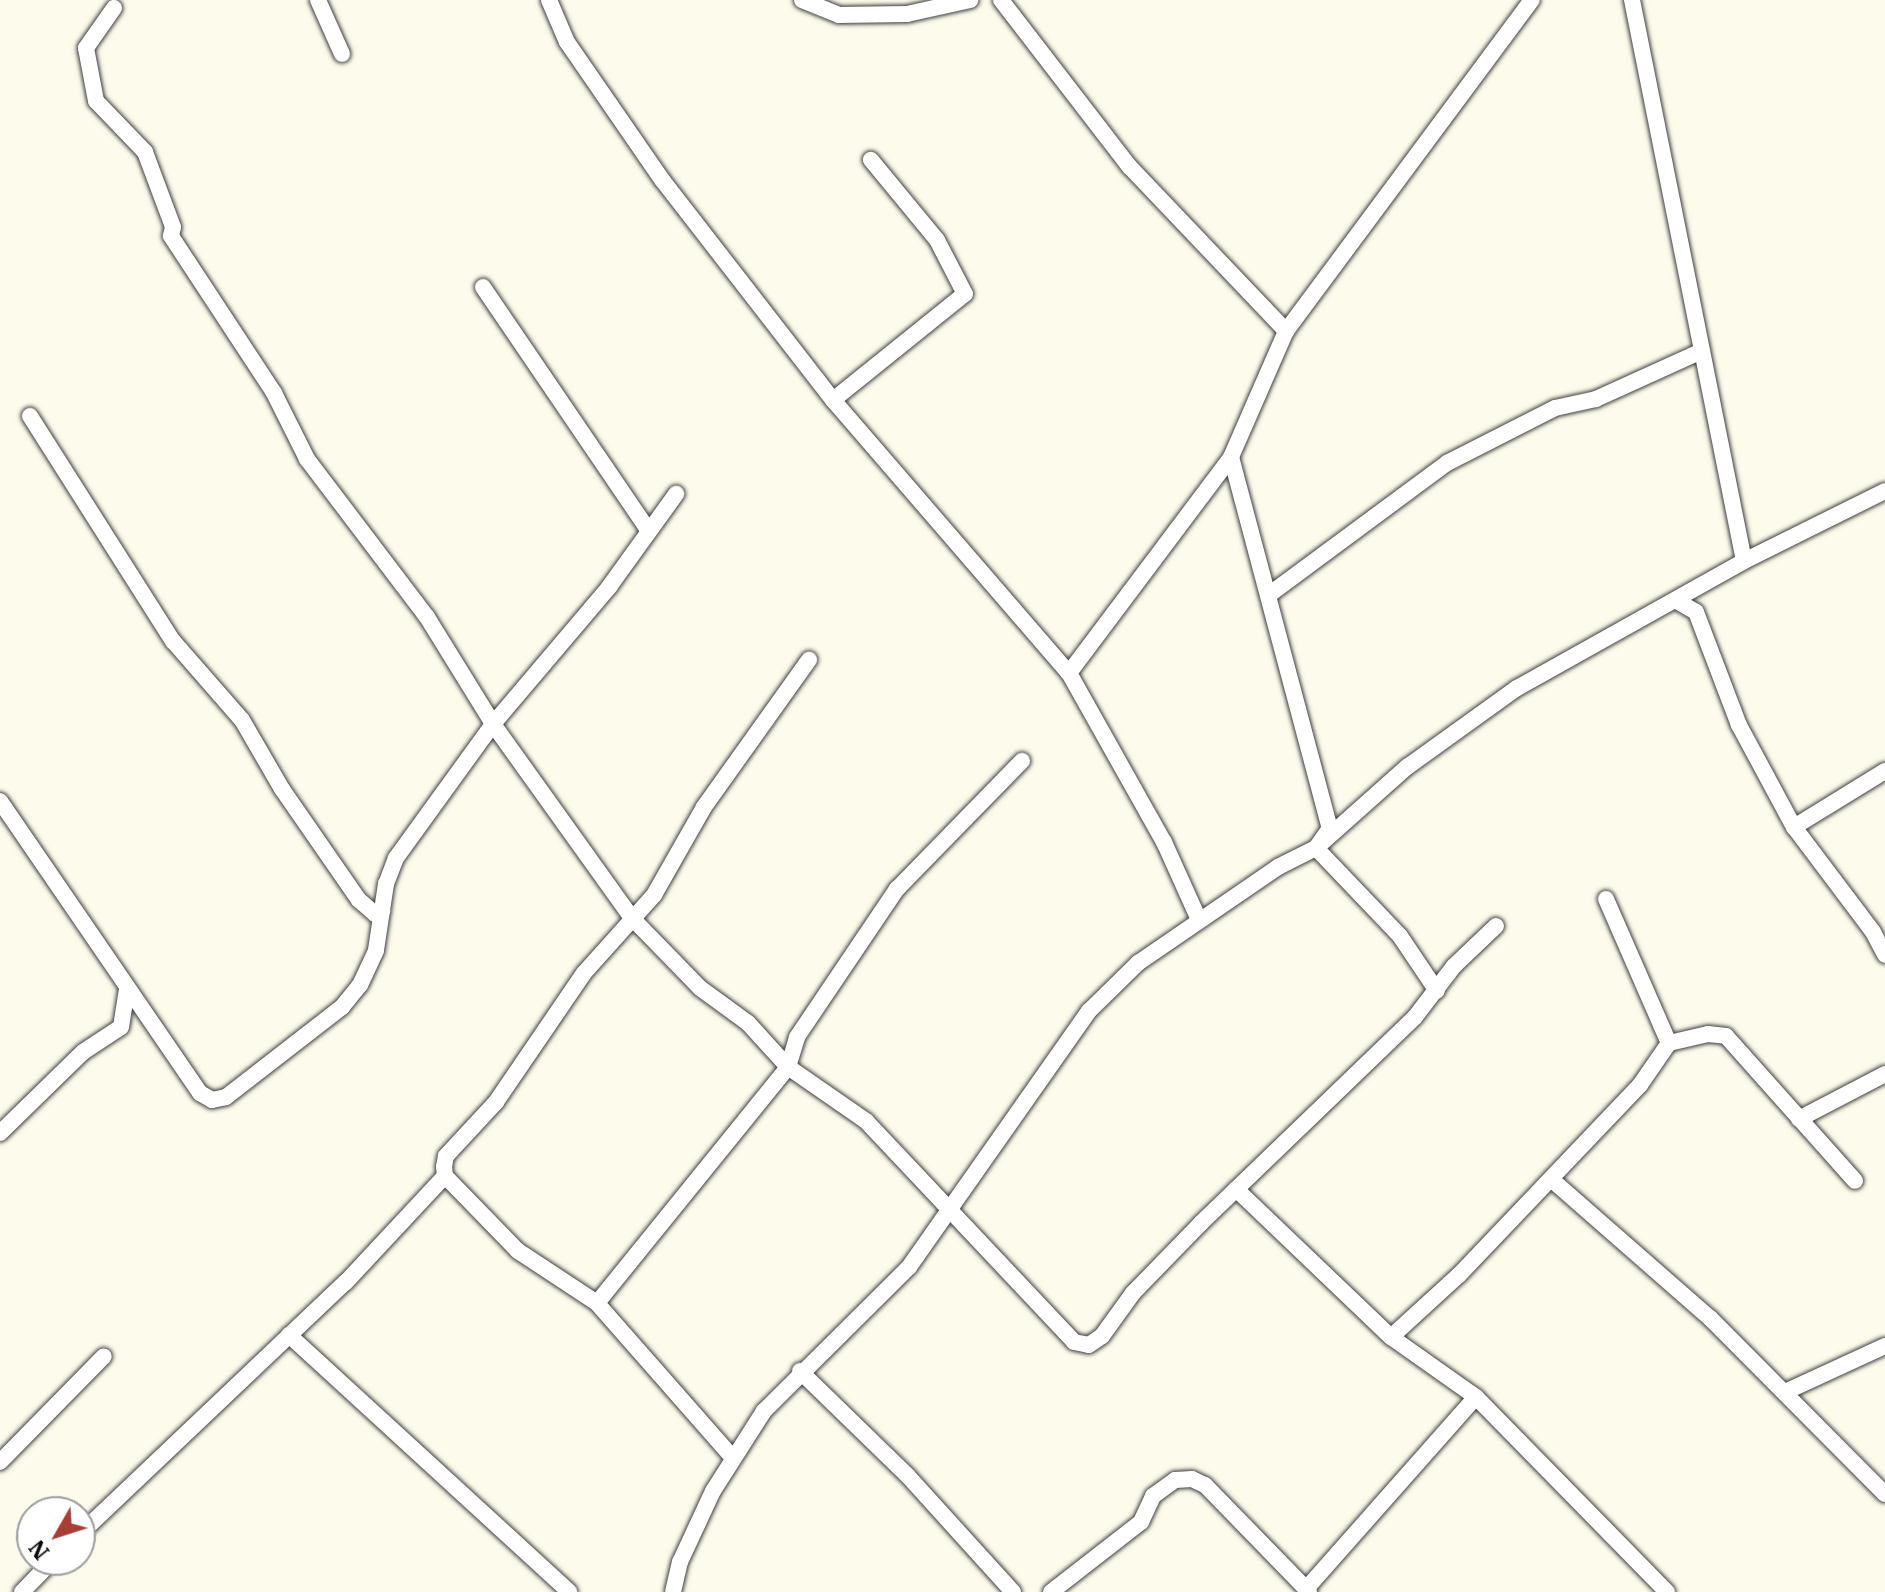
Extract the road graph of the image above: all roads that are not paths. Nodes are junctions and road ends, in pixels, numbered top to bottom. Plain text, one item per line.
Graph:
1 (318, 0) edge
2 (549, 0) edge
3 (802, 0) edge
4 (970, 0) edge
5 (1001, 0) edge
6 (1532, 0) edge
7 (1632, 0) edge
8 (114, 3) edge
9 (342, 54) dead end
10 (871, 160) dead end
11 (483, 287) dead end
12 (1286, 331) junction
13 (1702, 351) junction
14 (833, 400) junction
15 (30, 416) dead end
16 (1231, 457) junction
17 (1885, 491) edge
18 (676, 494) dead end
19 (649, 531) junction
20 (1744, 561) junction
21 (1709, 581) junction
22 (1270, 594) junction
23 (1677, 601) junction
24 (1696, 612) junction
25 (809, 660) dead end
26 (1069, 673) junction
27 (493, 724) junction
28 (1022, 761) dead end
29 (1885, 771) edge
30 (0, 801) edge
31 (1794, 827) junction
32 (1316, 848) junction
33 (1606, 899) dead end
34 (382, 911) junction
35 (632, 918) junction
36 (1199, 920) junction
37 (1496, 926) dead end
38 (1885, 955) edge
39 (127, 990) junction
40 (1437, 991) junction
41 (1669, 1043) junction
42 (788, 1067) junction
43 (1885, 1074) edge
44 (1799, 1119) junction
45 (0, 1133) edge
46 (445, 1176) junction
47 (1551, 1179) junction
48 (1855, 1181) dead end
49 (1236, 1189) junction
50 (951, 1210) junction
51 (597, 1303) junction
52 (289, 1335) junction
53 (1391, 1337) junction
54 (1885, 1346) edge
55 (104, 1356) dead end
56 (800, 1371) junction
57 (1785, 1392) junction
58 (1476, 1397) junction
59 (733, 1458) junction
60 (0, 1462) edge
61 (1885, 1494) edge
62 (96, 1519) edge
63 (38, 1576) edge
64 (1307, 1590) edge
65 (22, 1592) edge
66 (569, 1592) edge
67 (673, 1592) edge
68 (1013, 1592) edge
69 (1051, 1592) edge
70 (1667, 1592) edge

1 - 9 street
2 - 14 street
3 - 4 street
5 - 12 street
6 - 12 street
7 - 13 street
8 - 27 street
10 - 14 street
11 - 19 street
12 - 16 street
13 - 20 street
13 - 22 street
14 - 26 street
15 - 34 street
16 - 22 street
16 - 26 street
17 - 20 street
18 - 19 street
19 - 27 street
20 - 21 street
21 - 23 street
21 - 24 street
22 - 32 street
23 - 24 street
23 - 32 street
24 - 31 street
25 - 35 street
26 - 36 street
27 - 34 street
27 - 35 street
28 - 42 street
29 - 31 street
30 - 39 street
31 - 38 street
32 - 36 street
32 - 40 street
33 - 41 street
34 - 39 street
35 - 42 street
35 - 46 street
36 - 50 street
37 - 40 street
39 - 45 street
40 - 49 street
41 - 44 street
41 - 47 street
42 - 50 street
42 - 51 street
43 - 44 street
44 - 48 street
46 - 51 street
46 - 52 street
47 - 53 street
47 - 57 street
49 - 50 street
49 - 53 street
50 - 56 street
51 - 59 street
52 - 62 street
52 - 66 street
53 - 58 street
54 - 57 street
55 - 60 street
56 - 59 street
56 - 68 street
57 - 61 street
58 - 64 street
58 - 70 street
59 - 67 street
63 - 65 street
64 - 69 street

